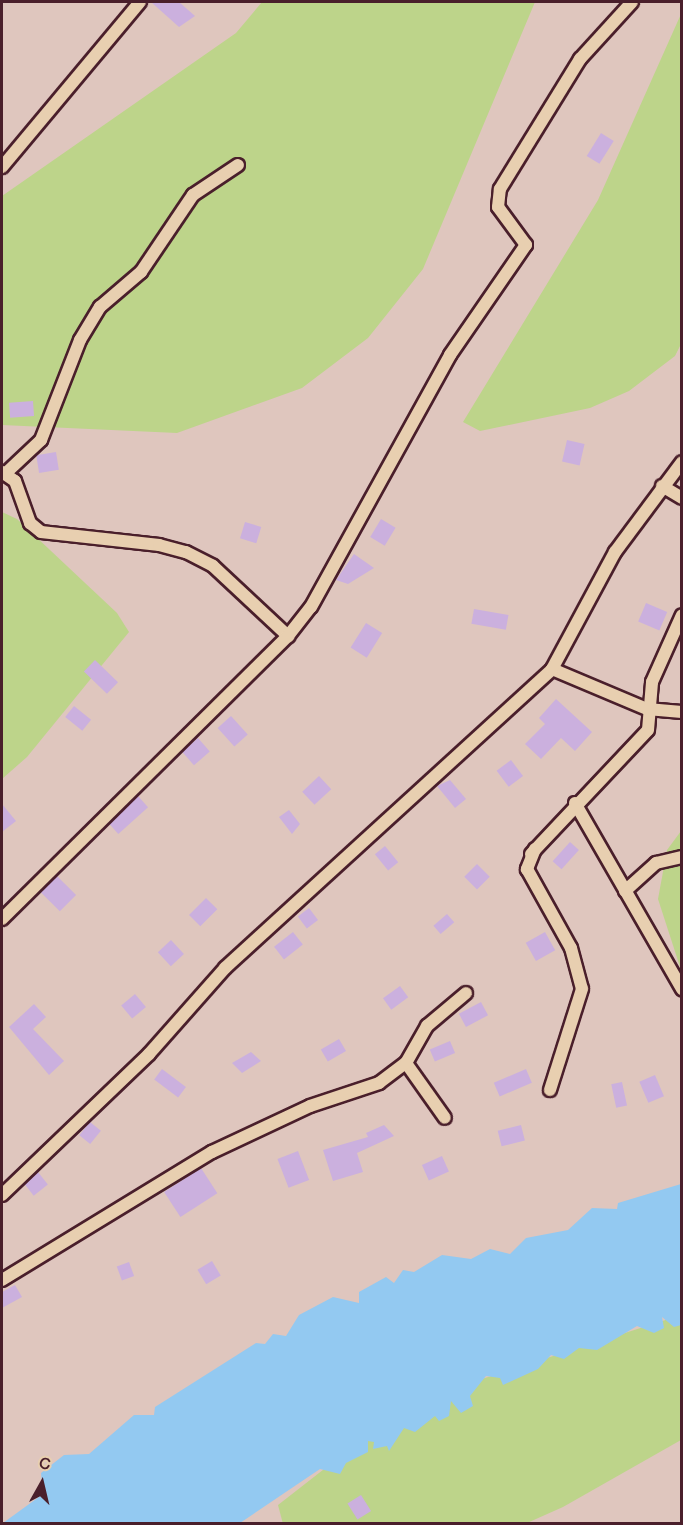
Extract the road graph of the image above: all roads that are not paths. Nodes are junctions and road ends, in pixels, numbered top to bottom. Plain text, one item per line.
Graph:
1 (140, 2) edge
2 (632, 2) edge
3 (238, 165) dead end
4 (2, 167) edge
5 (681, 462) edge
6 (4, 472) edge
7 (662, 486) junction
8 (681, 498) edge
9 (681, 615) edge
10 (288, 636) junction
11 (552, 669) junction
12 (647, 709) junction
13 (681, 712) edge
14 (575, 803) junction
15 (681, 857) edge
16 (625, 891) junction
17 (2, 919) edge
18 (681, 989) edge
19 (466, 993) dead end
20 (406, 1063) junction
21 (550, 1089) dead end
22 (445, 1118) dead end
23 (2, 1195) edge
24 (2, 1280) edge

1 - 4 street
2 - 10 street
3 - 6 street
5 - 7 street
6 - 10 street
7 - 8 street
7 - 11 street
9 - 12 street
10 - 17 street
11 - 12 street
11 - 23 street
12 - 13 street
12 - 14 street
14 - 16 street
14 - 21 street
15 - 16 street
16 - 18 street
19 - 20 street
20 - 22 street
20 - 24 street

